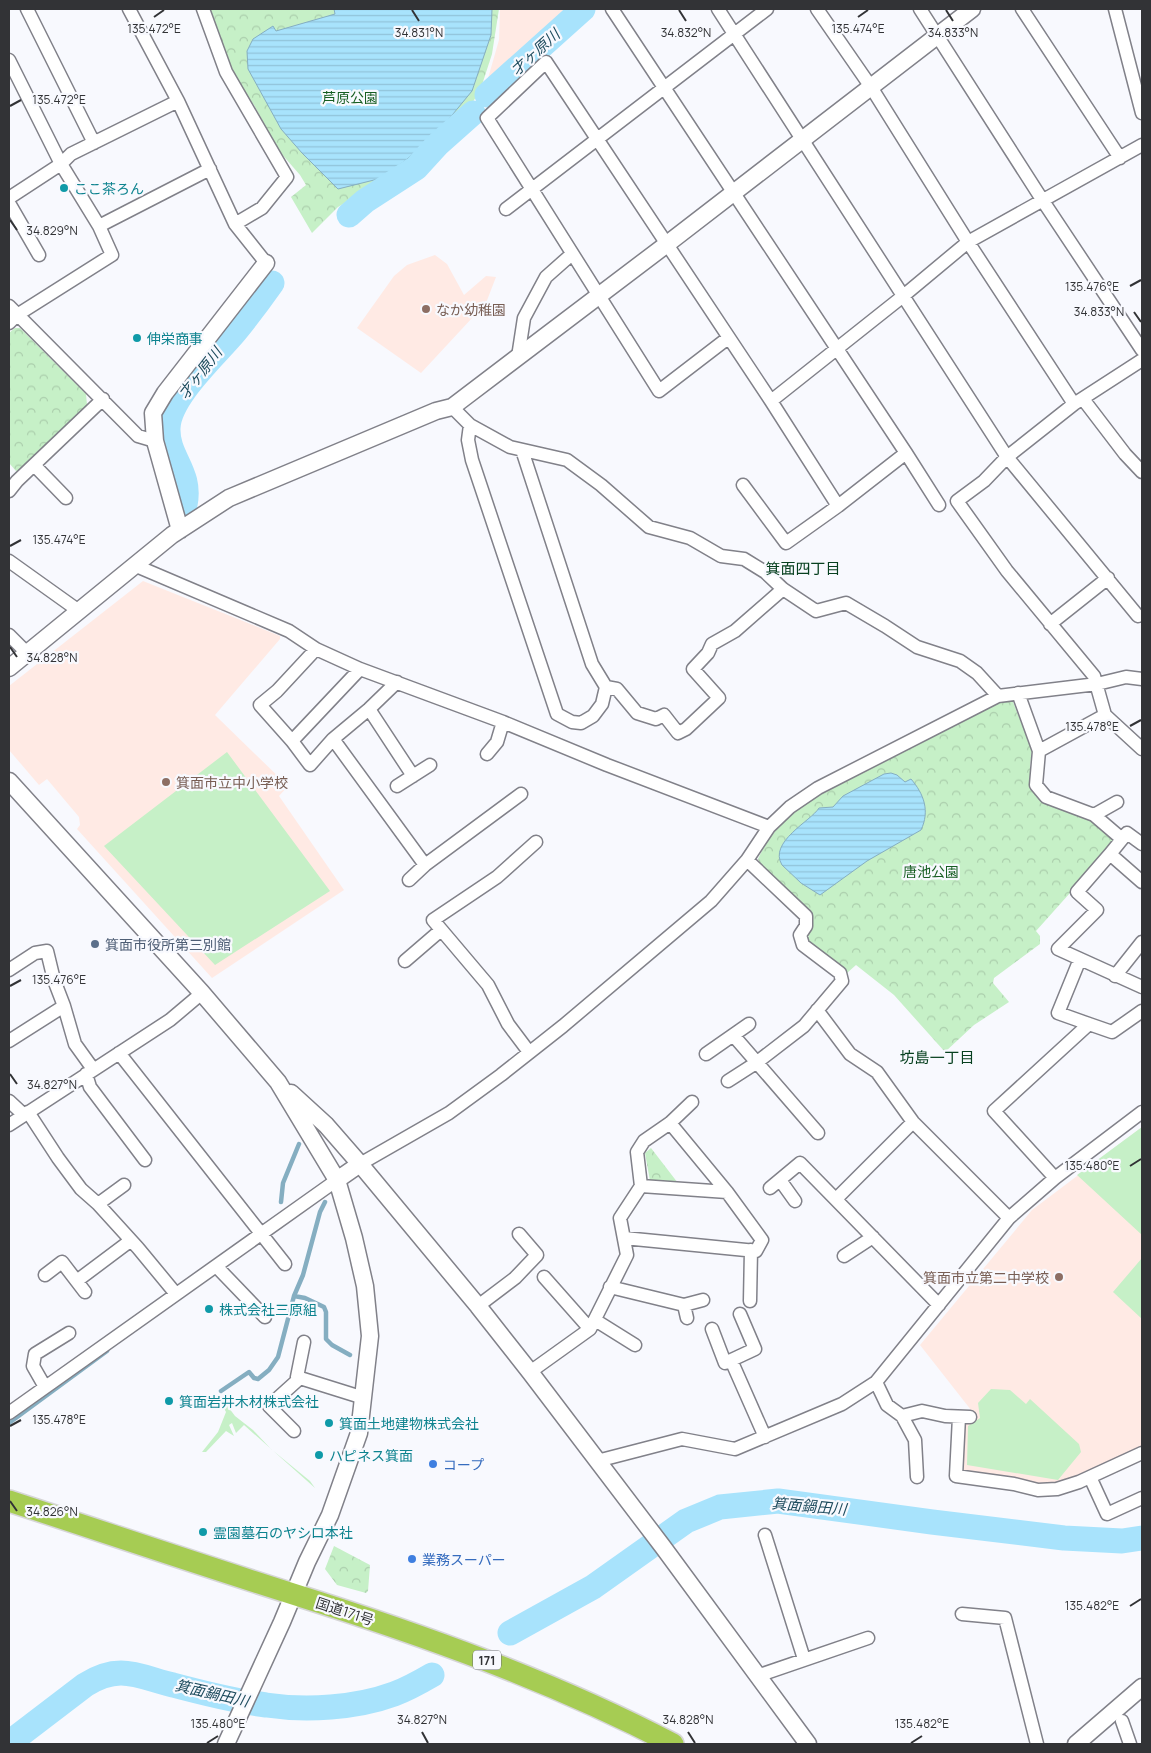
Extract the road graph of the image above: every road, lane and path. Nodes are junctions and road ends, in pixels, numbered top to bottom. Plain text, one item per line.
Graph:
1 (27, 9) edge
2 (203, 9) edge
3 (612, 9) edge
4 (718, 9) edge
5 (767, 9) edge
6 (817, 9) edge
7 (920, 9) edge
8 (972, 9) edge
9 (1022, 9) edge
10 (1115, 9) edge
11 (134, 10) edge
12 (733, 34) junction
13 (937, 36) junction
14 (9, 60) edge
15 (871, 87) junction
16 (664, 88) junction
17 (178, 101) junction
18 (1142, 113) edge
19 (597, 139) junction
20 (803, 140) junction
21 (94, 143) junction
22 (1142, 145) edge
23 (1120, 158) junction
24 (62, 164) junction
25 (210, 170) junction
26 (532, 189) junction
27 (734, 192) junction
28 (9, 198) edge
29 (1043, 201) junction
30 (9, 203) edge
31 (506, 209) dead end
32 (235, 224) junction
33 (98, 226) junction
34 (968, 242) junction
35 (667, 244) junction
36 (572, 254) junction
37 (39, 255) dead end
38 (266, 263) joint
39 (598, 295) junction
40 (902, 297) junction
41 (12, 315) edge
42 (728, 338) junction
43 (836, 349) junction
44 (1142, 350) edge
45 (518, 356) junction
46 (1142, 360) edge
47 (104, 399) junction
48 (771, 401) junction
49 (1079, 402) junction
50 (452, 407) junction
51 (470, 425) junction
52 (155, 442) junction
53 (522, 450) junction
54 (906, 453) junction
55 (1006, 457) junction
56 (34, 465) junction
57 (1142, 472) edge
58 (11, 482) edge
59 (743, 485) dead end
60 (66, 498) dead end
61 (939, 505) dead end
62 (838, 506) junction
63 (180, 530) junction
64 (9, 561) edge
65 (134, 565) junction
66 (1108, 578) junction
67 (783, 589) junction
68 (79, 611) junction
69 (1138, 616) dead end
70 (1050, 624) junction
71 (9, 635) edge
72 (316, 649) junction
73 (26, 653) junction
74 (9, 668) edge
75 (360, 670) junction
76 (1142, 679) edge
77 (397, 682) junction
78 (1097, 684) junction
79 (606, 687) junction
80 (1018, 693) junction
81 (998, 696) junction
82 (369, 709) junction
83 (1105, 714) junction
84 (503, 722) junction
85 (333, 739) junction
86 (292, 741) junction
87 (1142, 749) edge
88 (1039, 751) junction
89 (487, 754) dead end
90 (430, 765) dead end
91 (414, 776) junction
92 (9, 781) edge
93 (398, 786) dead end
94 (521, 794) dead end
95 (1118, 802) dead end
96 (1094, 815) junction
97 (769, 827) junction
98 (1122, 839) junction
99 (536, 842) dead end
100 (1142, 844) edge
101 (1110, 854) junction
102 (748, 860) junction
103 (425, 865) junction
104 (408, 880) dead end
105 (1142, 882) edge
106 (441, 930) junction
107 (1142, 942) edge
108 (1080, 960) junction
109 (405, 961) dead end
110 (9, 970) edge
111 (1115, 976) junction
112 (1142, 987) edge
113 (202, 993) junction
114 (64, 1006) junction
115 (817, 1010) junction
116 (1142, 1011) edge
117 (749, 1024) dead end
118 (1089, 1024) junction
119 (732, 1036) junction
120 (9, 1041) edge
121 (529, 1052) junction
122 (119, 1053) junction
123 (706, 1054) dead end
124 (756, 1063) junction
125 (90, 1072) junction
126 (728, 1081) dead end
127 (278, 1082) junction
128 (9, 1101) edge
129 (692, 1102) dead end
130 (1142, 1112) edge
131 (26, 1113) junction
132 (913, 1122) junction
133 (670, 1123) junction
134 (9, 1125) edge
135 (818, 1133) dead end
136 (145, 1160) dead end
137 (360, 1164) junction
138 (1055, 1178) junction
139 (337, 1180) junction
140 (124, 1185) dead end
141 (642, 1186) junction
142 (727, 1192) junction
143 (836, 1199) junction
144 (796, 1201) dead end
145 (98, 1204) junction
146 (1009, 1218) junction
147 (262, 1234) junction
148 (520, 1234) dead end
149 (873, 1237) junction
150 (624, 1238) junction
151 (130, 1241) junction
152 (751, 1250) junction
153 (844, 1256) dead end
154 (285, 1264) dead end
155 (216, 1266) junction
156 (45, 1275) dead end
157 (544, 1277) dead end
158 (78, 1280) junction
159 (610, 1287) junction
160 (85, 1292) dead end
161 (176, 1294) junction
162 (703, 1300) dead end
163 (750, 1301) dead end
164 (684, 1304) junction
165 (939, 1305) junction
166 (478, 1306) junction
167 (740, 1314) dead end
168 (265, 1317) dead end
169 (687, 1318) dead end
170 (593, 1325) junction
171 (712, 1329) dead end
172 (69, 1332) dead end
173 (635, 1345) dead end
174 (301, 1347) dead end
175 (731, 1360) junction
176 (530, 1372) junction
177 (295, 1376) junction
178 (876, 1382) junction
179 (45, 1387) junction
180 (364, 1398) junction
181 (9, 1413) edge
182 (902, 1416) junction
183 (294, 1431) dead end
184 (765, 1437) junction
185 (1142, 1453) edge
186 (598, 1461) junction
187 (917, 1477) dead end
188 (1090, 1477) junction
189 (1142, 1498) edge
190 (9, 1501) edge
191 (765, 1535) dead end
192 (294, 1594) junction
193 (962, 1614) dead end
194 (868, 1638) dead end
195 (804, 1659) junction
196 (757, 1676) junction
197 (1142, 1687) edge
198 (1122, 1721) dead end
199 (226, 1744) edge
200 (673, 1744) edge
201 (808, 1744) edge
202 (1037, 1744) edge
203 (1076, 1744) edge
204 (1130, 1744) edge

1 - 21 street
2 - 32 street
3 - 16 street
4 - 12 street
5 - 12 street
6 - 15 street
7 - 13 street
8 - 13 street
9 - 23 street
10 - 18 street
11 - 17 street
12 - 16 street
12 - 20 street
13 - 15 street
13 - 29 street
14 - 24 street
15 - 20 street
15 - 34 street
16 - 19 street
16 - 27 street
17 - 21 street
17 - 25 street
19 - 26 street
19 - 26 street
19 - 35 street
20 - 27 street
20 - 40 street
21 - 24 street
22 - 23 street
23 - 29 street
24 - 28 street
24 - 33 street
25 - 32 street
25 - 33 street
26 - 31 street
26 - 36 street
27 - 35 street
27 - 43 street
29 - 34 street
29 - 44 street
30 - 37 street
32 - 38 street
33 - 41 street
34 - 40 street
34 - 49 street
35 - 39 street
35 - 42 street
36 - 39 street
36 - 45 street
38 - 52 street
39 - 42 street
39 - 45 street
40 - 43 street
40 - 55 street
41 - 47 street
42 - 48 street
43 - 48 street
43 - 54 street
45 - 50 street
46 - 49 street
47 - 52 street
47 - 56 street
48 - 62 street
49 - 55 street
49 - 57 street
50 - 51 street
50 - 63 street
51 - 53 street
51 - 79 street
52 - 63 street
53 - 67 street
53 - 79 street
54 - 61 street
54 - 62 street
55 - 66 street
55 - 70 street
56 - 58 street
56 - 60 street
59 - 62 street
63 - 65 street
64 - 68 street
65 - 68 street
65 - 72 street
66 - 69 street
66 - 70 street
67 - 79 street
67 - 81 street
68 - 73 street
70 - 78 street
71 - 73 street
72 - 75 street
72 - 86 street
73 - 74 street
75 - 77 street
75 - 86 street
76 - 78 street
77 - 82 street
77 - 84 street
78 - 80 street
78 - 83 street
80 - 81 street
80 - 88 street
81 - 97 street
82 - 85 street
82 - 91 street
83 - 87 street
83 - 88 street
84 - 89 street
84 - 97 street
85 - 86 street
85 - 103 street
88 - 96 street
90 - 91 street
91 - 93 street
92 - 113 street
94 - 103 street
95 - 96 street
96 - 98 street
97 - 102 street
98 - 100 street
98 - 101 street
99 - 106 street
101 - 105 street
101 - 108 street
102 - 115 street
102 - 121 street
103 - 104 street
106 - 109 street
106 - 121 street
107 - 111 street
108 - 111 street
108 - 118 street
110 - 114 street
111 - 112 street
113 - 122 street
113 - 127 street
114 - 120 street
114 - 125 street
115 - 124 street
115 - 132 street
116 - 118 street
117 - 119 street
118 - 138 street
119 - 123 street
119 - 124 street
121 - 137 street
122 - 125 street
122 - 147 street
124 - 126 street
124 - 135 street
125 - 131 street
125 - 136 street
127 - 137 street
127 - 139 street
128 - 131 street
129 - 133 street
130 - 138 street
131 - 134 street
131 - 145 street
132 - 143 street
132 - 146 street
133 - 141 street
133 - 142 street
137 - 139 street
137 - 166 street
138 - 146 street
139 - 147 street
139 - 180 street
140 - 145 street
141 - 142 street
141 - 150 street
142 - 152 street
143 - 144 street
143 - 149 street
145 - 151 street
146 - 165 street
147 - 154 street
147 - 155 street
148 - 166 street
149 - 153 street
149 - 165 street
150 - 152 street
150 - 159 street
151 - 158 street
151 - 161 street
152 - 163 street
155 - 161 street
155 - 168 street
156 - 158 street
157 - 170 street
158 - 160 street
159 - 164 street
159 - 170 street
161 - 179 street
162 - 164 street
164 - 169 street
165 - 178 street
166 - 176 street
167 - 175 street
170 - 173 street
170 - 176 street
171 - 175 street
172 - 179 street
174 - 177 street
175 - 184 street
176 - 186 street
177 - 180 street
177 - 183 street
178 - 182 street
178 - 184 street
179 - 181 street
180 - 192 street
182 - 187 street
182 - 188 street
184 - 186 street
185 - 188 street
186 - 196 street
188 - 189 street
190 - 192 highway, 国道171号 / 171
191 - 195 street
192 - 199 street
192 - 200 highway, 国道171号 / 171
193 - 202 street
194 - 195 street
195 - 196 street
196 - 201 street
197 - 203 street
198 - 204 street

